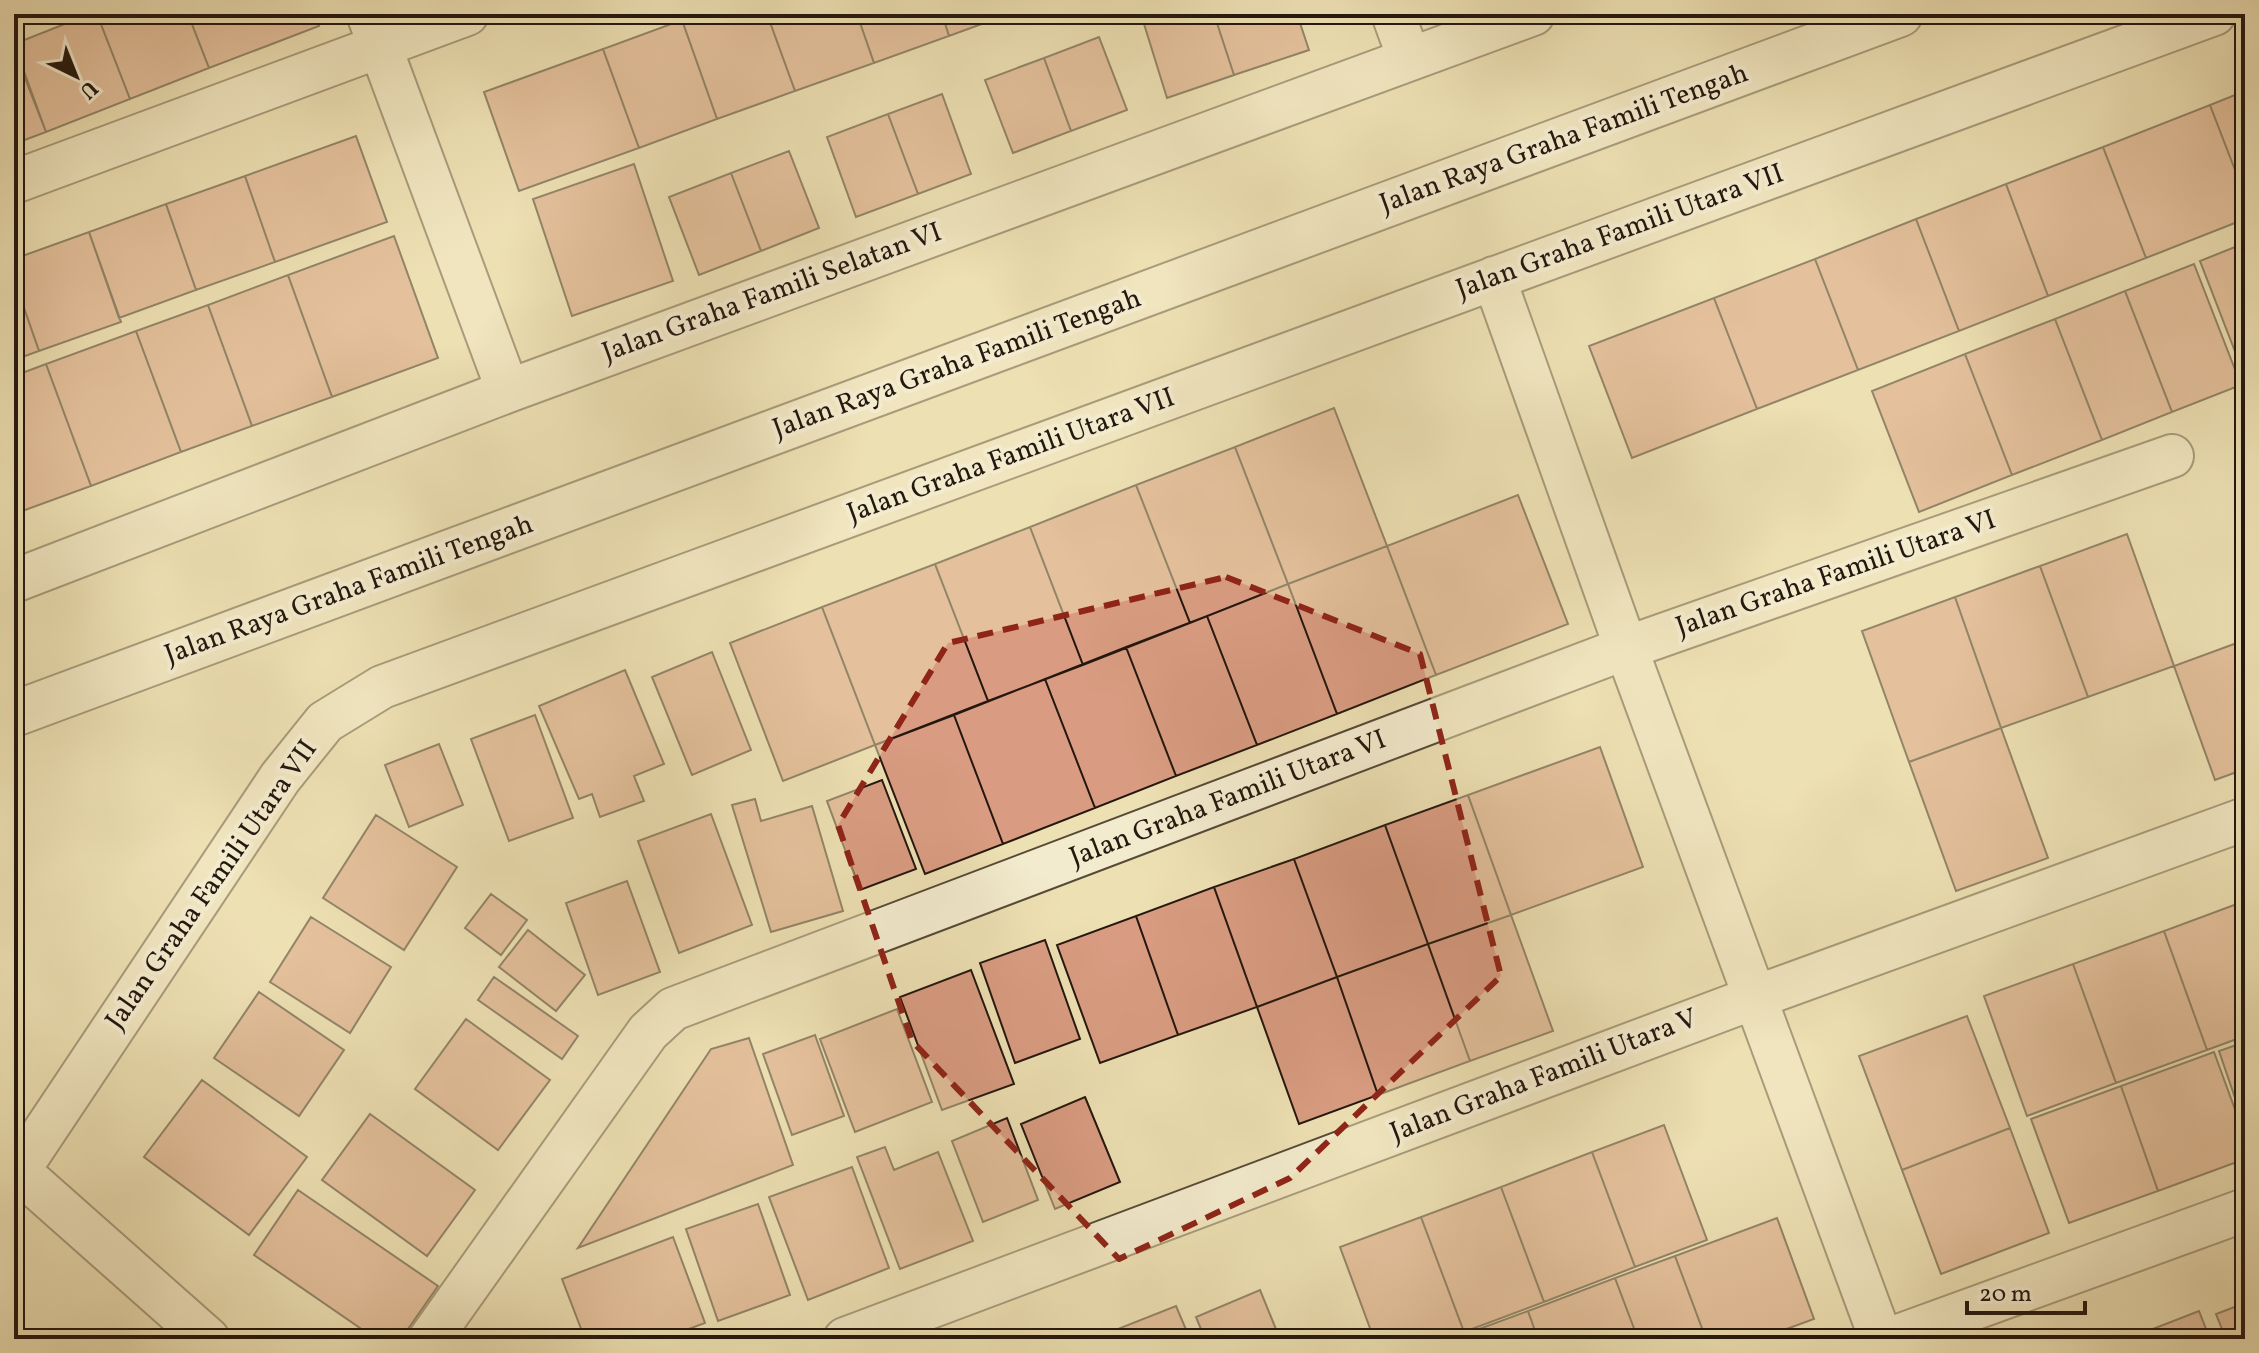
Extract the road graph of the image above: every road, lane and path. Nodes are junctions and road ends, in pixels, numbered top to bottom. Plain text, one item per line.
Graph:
1 (467, 14) edge
2 (1393, 14) edge
3 (1533, 14) edge
4 (1900, 14) edge
5 (2214, 14) edge
6 (374, 30) edge
7 (1409, 58) junction
8 (14, 182) edge
9 (1494, 278) junction
10 (508, 391) junction
11 (2172, 456) dead end
12 (14, 581) edge
13 (1626, 648) junction
14 (14, 714) edge
15 (2245, 819) edge
16 (1756, 997) junction
17 (16, 1169) edge
18 (2245, 1210) edge
19 (208, 1339) edge
20 (430, 1339) edge
21 (845, 1339) edge
22 (1881, 1339) edge
23 (1890, 1339) edge

1 - 6 street
2 - 7 street
3 - 7 street, Jalan Graha Famili Selatan VI
4 - 14 street, Jalan Raya Graha Famili Tengah
5 - 9 street, Jalan Graha Famili Utara VII
6 - 8 street
6 - 10 street
7 - 10 street, Jalan Graha Famili Selatan VI
9 - 13 street
9 - 17 street, Jalan Graha Famili Utara VII
10 - 12 street, Jalan Graha Famili Selatan VI
11 - 13 street, Jalan Graha Famili Utara VI
13 - 16 street
13 - 20 street, Jalan Graha Famili Utara VI
15 - 16 street, Jalan Graha Famili Utara V
16 - 21 street, Jalan Graha Famili Utara V
16 - 22 street
17 - 19 street
18 - 23 street

